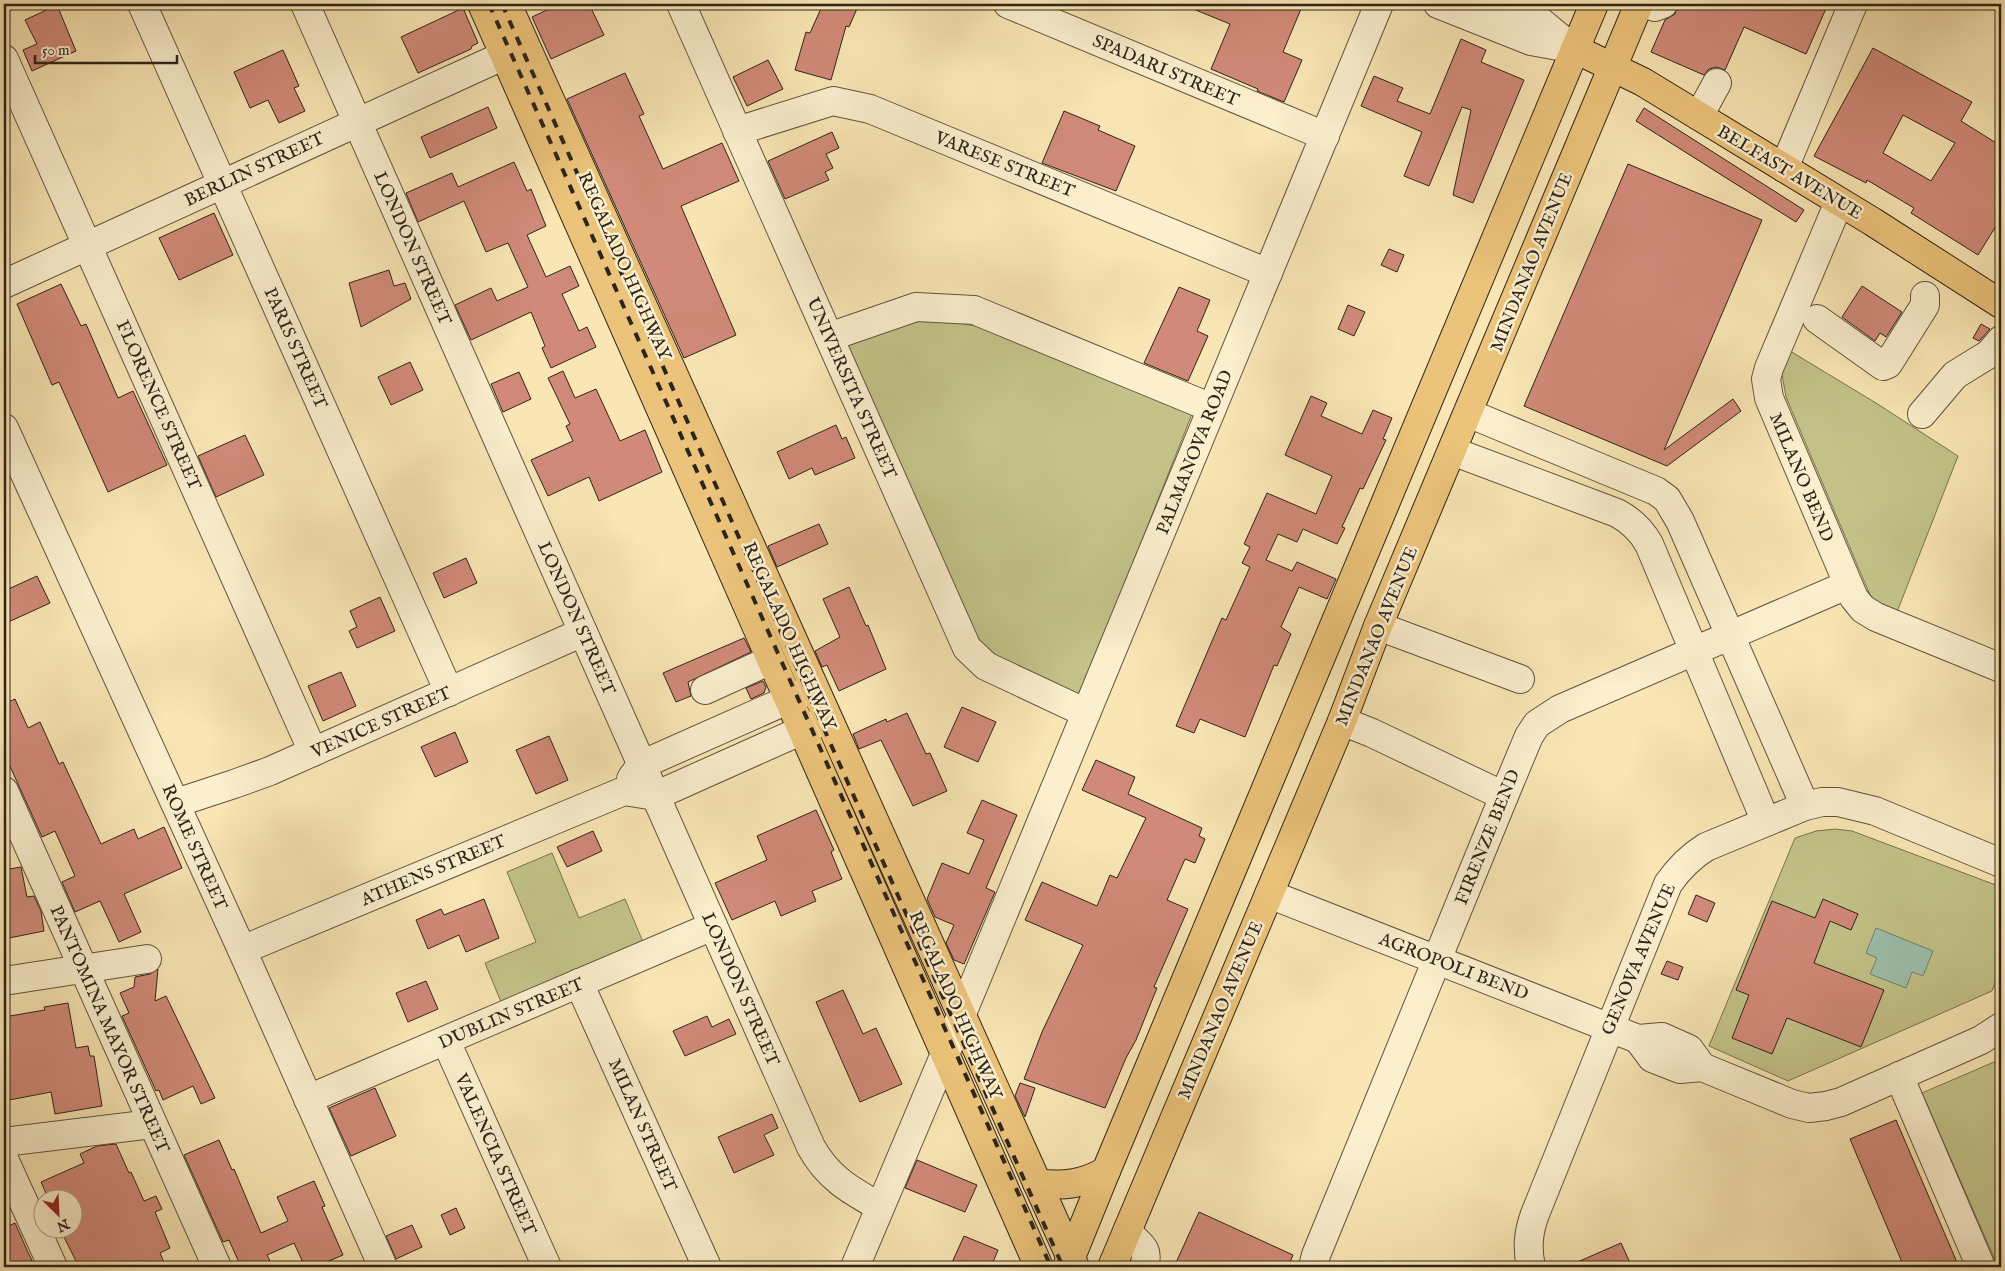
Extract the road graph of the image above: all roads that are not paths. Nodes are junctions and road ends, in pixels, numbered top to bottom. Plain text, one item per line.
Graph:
1 (142, 4) edge
2 (305, 4) edge
3 (482, 4) edge
4 (507, 4) edge
5 (681, 4) edge
6 (1008, 4) edge
7 (1379, 4) edge
8 (1438, 4) edge
9 (1492, 4) edge
10 (1594, 4) edge
11 (1639, 4) edge
12 (1644, 4) edge
13 (1663, 4) edge
14 (1852, 4) edge
15 (1574, 50) junction
16 (4, 59) edge
17 (516, 62) junction
18 (1612, 68) junction
19 (1717, 83) dead end
20 (1699, 116) junction
21 (358, 122) junction
22 (737, 131) junction
23 (1324, 136) junction
24 (1784, 168) junction
25 (222, 184) junction
26 (1838, 202) junction
27 (88, 245) junction
28 (1268, 272) junction
29 (4, 284) edge
30 (1925, 296) dead end
31 (2001, 304) edge
32 (1818, 319) dead end
33 (829, 337) junction
34 (2001, 340) edge
35 (1212, 408) junction
36 (1468, 413) junction
37 (1922, 414) dead end
38 (4, 428) edge
39 (1452, 451) junction
40 (1847, 584) junction
41 (1378, 626) junction
42 (583, 632) junction
43 (1730, 635) junction
44 (1695, 650) junction
45 (771, 660) junction
46 (2001, 668) edge
47 (1520, 679) dead end
48 (705, 690) dead end
49 (449, 692) junction
50 (801, 694) junction
51 (759, 713) junction
52 (1086, 713) junction
53 (827, 719) junction
54 (1342, 721) junction
55 (802, 730) junction
56 (772, 743) junction
57 (313, 752) junction
58 (641, 765) junction
59 (4, 791) edge
60 (624, 791) junction
61 (655, 796) junction
62 (1504, 796) junction
63 (176, 803) junction
64 (1805, 806) junction
65 (10, 822) edge
66 (1766, 822) junction
67 (2001, 863) edge
68 (1269, 894) junction
69 (713, 926) junction
70 (242, 950) junction
71 (147, 959) dead end
72 (1437, 959) junction
73 (84, 969) junction
74 (4, 981) edge
75 (579, 983) junction
76 (961, 1016) junction
77 (1610, 1027) junction
78 (2001, 1027) edge
79 (446, 1041) junction
80 (945, 1052) junction
81 (1899, 1076) junction
82 (308, 1099) junction
83 (152, 1124) junction
84 (4, 1142) edge
85 (4, 1159) edge
86 (1106, 1172) junction
87 (1037, 1183) junction
88 (880, 1207) junction
89 (1127, 1232) junction
90 (1071, 1264) edge
91 (53, 1267) edge
92 (216, 1267) edge
93 (383, 1267) edge
94 (547, 1267) edge
95 (707, 1267) edge
96 (855, 1267) edge
97 (1039, 1267) edge
98 (1112, 1267) edge
99 (1144, 1267) edge
100 (1314, 1267) edge
101 (1531, 1267) edge
102 (1981, 1267) edge

1 - 25 street, PARIS STREET
2 - 21 street, LONDON STREET
3 - 17 main road, REGALADO HIGHWAY
4 - 17 main road, REGALADO HIGHWAY
5 - 22 street, UNIVERSITA STREET
6 - 23 street, SPADARI STREET
7 - 23 street, PALMANOVA ROAD
8 - 15 street
9 - 15 street
10 - 15 main road
11 - 18 main road, MINDANAO AVENUE
12 - 13 street
14 - 24 street
15 - 18 main road, BELFAST AVENUE
15 - 86 main road
16 - 27 street, FLORENCE STREET
17 - 21 street, BERLIN STREET
17 - 45 main road, REGALADO HIGHWAY
17 - 50 main road, REGALADO HIGHWAY
18 - 20 main road, BELFAST AVENUE
18 - 36 main road, MINDANAO AVENUE
19 - 20 street
20 - 24 main road, BELFAST AVENUE
21 - 25 street, BERLIN STREET
21 - 42 street, LONDON STREET
22 - 28 street, VARESE STREET
22 - 33 street, UNIVERSITA STREET
23 - 28 street, PALMANOVA ROAD
24 - 26 main road, BELFAST AVENUE
25 - 27 street, BERLIN STREET
25 - 49 street, PARIS STREET
26 - 31 main road, BELFAST AVENUE
26 - 40 street, MILANO BEND
27 - 29 street, BERLIN STREET
27 - 57 street, FLORENCE STREET
28 - 35 street, PALMANOVA ROAD
30 - 32 street
33 - 35 street
33 - 52 street, UNIVERSITA STREET
34 - 37 street
35 - 52 street, PALMANOVA ROAD
36 - 39 main road, MINDANAO AVENUE
36 - 43 street
38 - 63 street, ROME STREET
39 - 41 main road, MINDANAO AVENUE
39 - 44 street
40 - 43 street, FIRENZE BEND
40 - 46 street, MILANO BEND
41 - 47 street
41 - 54 main road, MINDANAO AVENUE
42 - 49 street, VENICE STREET
42 - 58 street, LONDON STREET
43 - 44 street, FIRENZE BEND
43 - 64 street
44 - 62 street, FIRENZE BEND
44 - 66 street
45 - 48 street
45 - 50 main road, REGALADO HIGHWAY
49 - 57 street, VENICE STREET
50 - 51 street
50 - 53 main road, REGALADO HIGHWAY
50 - 55 main road, REGALADO HIGHWAY
51 - 56 street
51 - 58 street
52 - 76 street, PALMANOVA ROAD
53 - 55 street
53 - 76 main road, REGALADO HIGHWAY
54 - 62 street
54 - 68 main road, MINDANAO AVENUE
55 - 56 street
55 - 80 main road, REGALADO HIGHWAY
56 - 61 street
57 - 63 street, VENICE STREET
58 - 60 street
58 - 61 street, LONDON STREET
59 - 65 street, PANTOMINA MAYOR STREET
60 - 61 street
60 - 70 street, ATHENS STREET
61 - 69 street, LONDON STREET
62 - 72 street, FIRENZE BEND
63 - 70 street, ROME STREET
64 - 66 street, GENOVA AVENUE
64 - 67 street, GENOVA AVENUE
65 - 73 street, PANTOMINA MAYOR STREET
66 - 77 street, GENOVA AVENUE
68 - 72 street, AGROPOLI BEND
68 - 89 main road, MINDANAO AVENUE
69 - 75 street, DUBLIN STREET
69 - 88 street, LONDON STREET
70 - 82 street, ROME STREET
71 - 73 street
72 - 77 street, AGROPOLI BEND
72 - 100 street, FIRENZE BEND
73 - 74 street
73 - 83 street, PANTOMINA MAYOR STREET
75 - 79 street, DUBLIN STREET
75 - 95 street, MILAN STREET
76 - 80 street, PALMANOVA ROAD
76 - 87 main road, REGALADO HIGHWAY
77 - 81 street, AGROPOLI BEND
77 - 101 street, GENOVA AVENUE
78 - 81 street, AGROPOLI BEND
79 - 82 street, DUBLIN STREET
79 - 94 street, VALENCIA STREET
80 - 88 street, PALMANOVA ROAD
80 - 97 main road, REGALADO HIGHWAY
81 - 102 street
82 - 93 street, ROME STREET
83 - 84 street
83 - 92 street, PANTOMINA MAYOR STREET
85 - 91 street
86 - 87 main road
86 - 90 main road
87 - 90 main road, REGALADO HIGHWAY
88 - 96 street, PALMANOVA ROAD
89 - 98 main road, MINDANAO AVENUE
89 - 99 street

